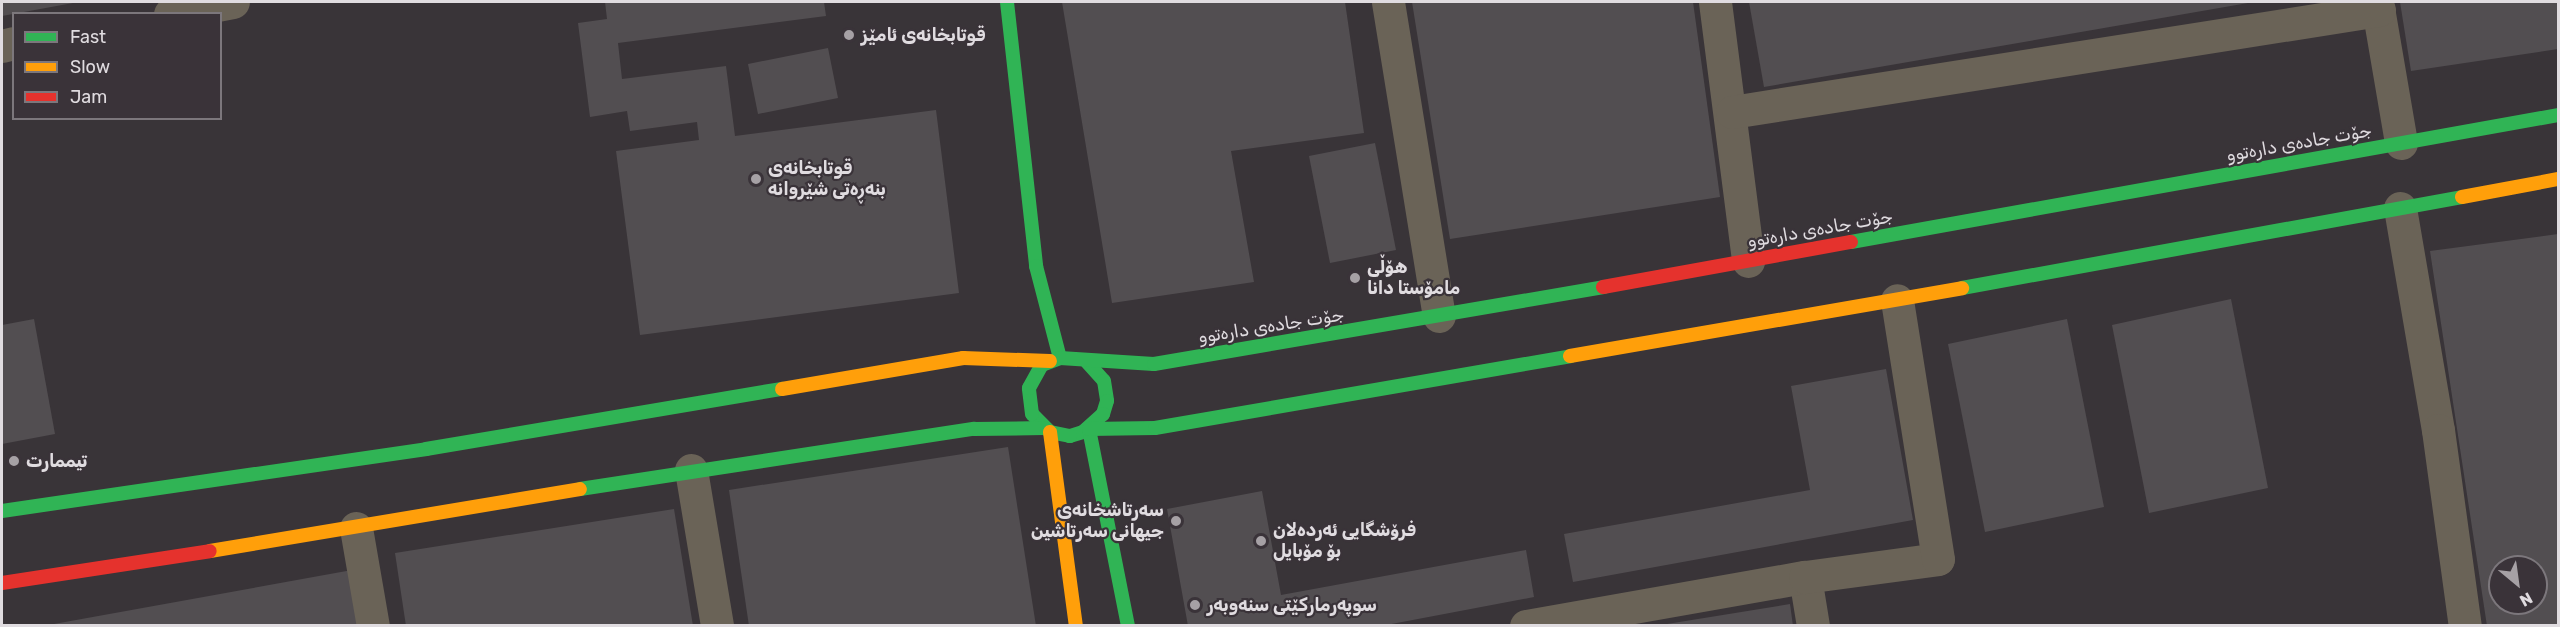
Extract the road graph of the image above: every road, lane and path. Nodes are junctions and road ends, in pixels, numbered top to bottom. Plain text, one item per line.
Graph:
1 (233, 2) edge
2 (1007, 2) edge
3 (1388, 2) edge
4 (1715, 2) edge
5 (2378, 6) edge
6 (180, 12) edge
7 (1732, 112) junction
8 (2559, 115) edge
9 (2401, 143) junction
10 (2559, 179) edge
11 (2400, 208) junction
12 (1748, 261) junction
13 (1897, 300) junction
14 (1439, 316) junction
15 (1055, 359) junction
16 (1087, 362) junction
17 (1089, 429) junction
18 (1047, 430) junction
19 (691, 470) junction
20 (2, 511) edge
21 (356, 528) junction
22 (1805, 576) junction
23 (2, 583) edge
24 (373, 626) edge
25 (717, 626) edge
26 (1076, 626) edge
27 (1128, 626) edge
28 (1526, 626) edge
29 (1812, 626) edge
30 (2465, 626) edge

1 - 6 street
2 - 15 main road
3 - 14 street
4 - 7 street
5 - 7 street
5 - 9 street
7 - 12 street
8 - 9 main road, جۆت جادەی دارەتوو
9 - 12 main road, جۆت جادەی دارەتوو
10 - 11 main road
11 - 13 main road
11 - 30 street
12 - 14 main road, جۆت جادەی دارەتوو
13 - 17 main road
13 - 22 street
14 - 16 main road, جۆت جادەی دارەتوو
15 - 16 main road
15 - 18 main road
15 - 20 main road
16 - 17 main road
17 - 18 main road
17 - 27 main road
18 - 19 main road
18 - 26 main road
19 - 21 main road
19 - 25 street
21 - 23 main road
21 - 24 street
22 - 28 street
22 - 29 street

